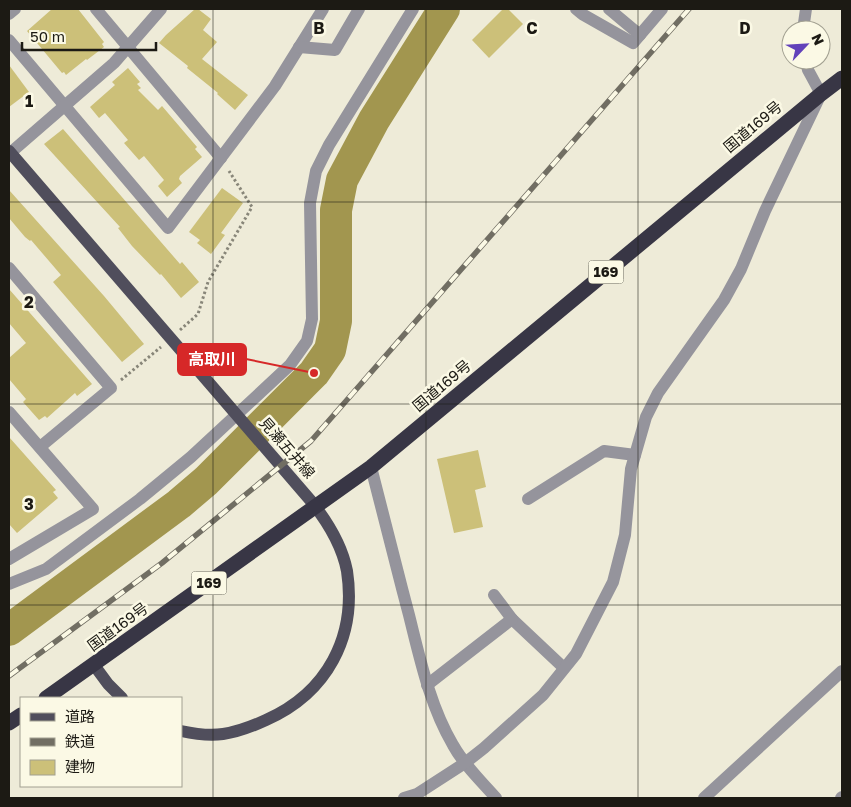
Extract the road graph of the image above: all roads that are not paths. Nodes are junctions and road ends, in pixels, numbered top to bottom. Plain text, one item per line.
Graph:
1 (15, 9) edge
2 (96, 9) edge
3 (161, 9) edge
4 (323, 9) edge
5 (359, 9) edge
6 (413, 9) edge
7 (576, 9) edge
8 (609, 9) edge
9 (662, 9) edge
10 (9, 14) edge
11 (640, 35) junction
12 (9, 40) edge
13 (128, 46) junction
14 (299, 47) junction
15 (808, 70) edge
16 (840, 83) edge
17 (821, 94) junction
18 (65, 105) junction
19 (9, 152) edge
20 (221, 158) junction
21 (9, 268) edge
22 (9, 412) edge
23 (40, 447) junction
24 (635, 455) junction
25 (371, 467) junction
26 (528, 499) dead end
27 (9, 559) edge
28 (9, 584) edge
29 (494, 595) dead end
30 (512, 618) junction
31 (94, 666) junction
32 (564, 668) junction
33 (842, 671) edge
34 (427, 684) junction
35 (48, 697) edge
36 (121, 697) edge
37 (20, 716) edge
38 (9, 723) edge
39 (182, 732) edge
40 (465, 763) junction
41 (404, 798) edge
42 (496, 798) edge
43 (704, 798) edge

1 - 10 street
2 - 13 street
3 - 13 street
4 - 14 street
5 - 14 street
6 - 28 street
7 - 11 street
8 - 11 street
9 - 11 street
12 - 18 street
13 - 18 street
13 - 20 street
14 - 20 street
15 - 17 street
16 - 17 highway, 国道169号 / 169
17 - 24 street
17 - 25 highway, 国道169号 / 169
18 - 19 street
18 - 20 street
19 - 39 main road, 見瀬五井線
21 - 23 street
22 - 23 street
23 - 27 street
24 - 26 street
24 - 32 street
25 - 31 highway, 国道169号 / 169
25 - 34 street
29 - 30 street
30 - 32 street
30 - 34 street
31 - 35 highway, 国道169号 / 169
31 - 36 main road
32 - 40 street
33 - 43 street
34 - 40 street
37 - 38 highway
40 - 41 street
40 - 42 street

